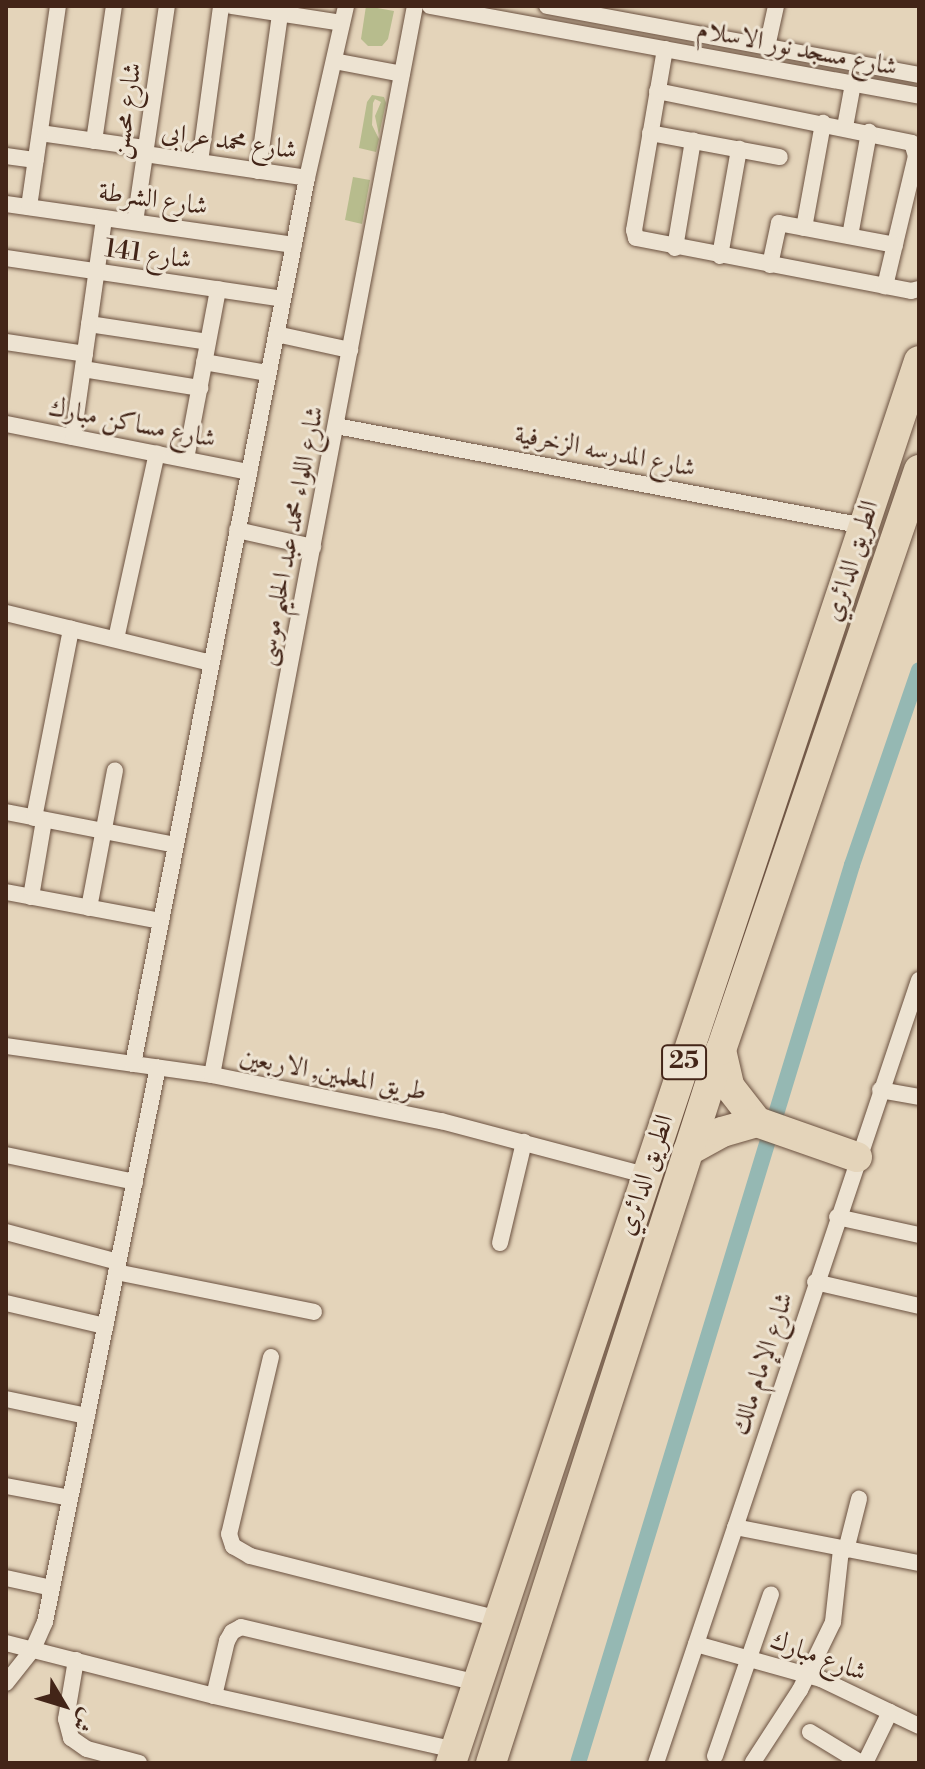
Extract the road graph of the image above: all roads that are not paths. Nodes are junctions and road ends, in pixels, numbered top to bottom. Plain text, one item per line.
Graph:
1 (58, 6) edge
2 (114, 6) edge
3 (167, 6) edge
4 (221, 6) edge
5 (232, 6) edge
6 (346, 6) edge
7 (415, 6) edge
8 (430, 6) edge
9 (547, 6) edge
10 (776, 6) edge
11 (605, 11) edge
12 (280, 14) junction
13 (342, 23) junction
14 (767, 47) junction
15 (665, 49) junction
16 (334, 61) junction
17 (402, 74) junction
18 (919, 75) edge
19 (853, 84) junction
20 (657, 91) junction
21 (919, 96) edge
22 (823, 123) junction
23 (845, 127) junction
24 (869, 132) junction
25 (40, 133) junction
26 (650, 133) junction
27 (94, 141) junction
28 (693, 141) junction
29 (739, 149) junction
30 (145, 151) junction
31 (6, 156) edge
32 (780, 157) dead end
33 (36, 160) junction
34 (200, 162) junction
35 (258, 171) junction
36 (307, 178) junction
37 (6, 204) edge
38 (29, 207) junction
39 (104, 218) junction
40 (135, 222) junction
41 (804, 228) junction
42 (850, 236) junction
43 (294, 245) junction
44 (895, 245) junction
45 (675, 248) junction
46 (720, 256) junction
47 (6, 258) edge
48 (770, 265) junction
49 (96, 271) junction
50 (885, 286) junction
51 (218, 289) junction
52 (919, 289) edge
53 (283, 299) junction
54 (89, 324) junction
55 (276, 334) junction
56 (6, 342) edge
57 (208, 342) junction
58 (350, 350) junction
59 (84, 361) junction
60 (204, 362) junction
61 (268, 373) junction
62 (916, 383) edge
63 (200, 388) junction
64 (6, 424) edge
65 (336, 426) junction
66 (73, 437) junction
67 (157, 453) junction
68 (888, 453) junction
69 (919, 453) edge
70 (186, 459) junction
71 (919, 470) edge
72 (249, 472) junction
73 (864, 526) junction
74 (237, 530) junction
75 (313, 547) junction
76 (6, 613) edge
77 (71, 629) junction
78 (116, 639) junction
79 (211, 663) junction
80 (115, 770) dead end
81 (6, 812) edge
82 (39, 819) junction
83 (103, 831) junction
84 (176, 845) junction
85 (6, 892) edge
86 (31, 897) junction
87 (89, 908) junction
88 (161, 921) junction
89 (919, 980) edge
90 (6, 1046) edge
91 (721, 1050) junction
92 (133, 1064) junction
93 (158, 1067) junction
94 (212, 1075) junction
95 (880, 1090) junction
96 (919, 1097) edge
97 (757, 1122) junction
98 (524, 1142) junction
99 (688, 1151) junction
100 (6, 1155) edge
101 (857, 1157) junction
102 (646, 1175) junction
103 (135, 1182) junction
104 (837, 1217) junction
105 (6, 1232) edge
106 (919, 1235) edge
107 (500, 1243) dead end
108 (117, 1267) junction
109 (815, 1282) junction
110 (6, 1303) edge
111 (919, 1306) edge
112 (314, 1312) dead end
113 (105, 1326) junction
114 (271, 1357) dead end
115 (6, 1399) edge
116 (87, 1416) junction
117 (6, 1486) edge
118 (70, 1498) junction
119 (859, 1499) dead end
120 (735, 1527) junction
121 (843, 1550) junction
122 (919, 1563) edge
123 (6, 1578) edge
124 (52, 1588) junction
125 (771, 1594) dead end
126 (499, 1619) junction
127 (6, 1643) edge
128 (696, 1644) junction
129 (33, 1649) junction
130 (749, 1658) junction
131 (76, 1660) junction
132 (807, 1674) junction
133 (6, 1683) edge
134 (478, 1683) junction
135 (214, 1696) junction
136 (890, 1712) junction
137 (919, 1726) edge
138 (810, 1732) dead end
139 (454, 1756) edge
140 (715, 1756) dead end
141 (753, 1762) edge
142 (139, 1763) edge
143 (491, 1763) edge
144 (656, 1763) edge
145 (863, 1763) edge

1 - 25 street
2 - 27 street
3 - 30 street, شارع محسن
4 - 34 street
5 - 12 street
6 - 13 street, شارع اللواء محمد عبد الحليم موسى
7 - 17 street, شارع اللواء محمد عبد الحليم موسى
8 - 15 street, شارع مسجد نور الاسلام
9 - 11 street, شارع مسجد نور الاسلام
10 - 14 street
11 - 14 street, شارع مسجد نور الاسلام
12 - 13 street
12 - 35 street
13 - 16 street, شارع اللواء محمد عبد الحليم موسى
14 - 18 street, شارع مسجد نور الاسلام
15 - 19 street, شارع مسجد نور الاسلام
15 - 20 street
16 - 17 street
16 - 36 street, شارع اللواء محمد عبد الحليم موسى
17 - 58 street, شارع اللواء محمد عبد الحليم موسى
19 - 21 street, شارع مسجد نور الاسلام
19 - 23 street
20 - 22 street
20 - 26 street
22 - 23 street
22 - 41 street
23 - 24 street
24 - 42 street
24 - 44 street
25 - 27 street, شارع محمد عرابى
25 - 33 street
26 - 28 street
26 - 45 street
27 - 30 street, شارع محمد عرابى
28 - 29 street
28 - 45 street
29 - 32 street
29 - 46 street
30 - 34 street, شارع محمد عرابى
30 - 40 street, شارع محسن
31 - 33 street
33 - 38 street
34 - 35 street, شارع محمد عرابى
35 - 36 street, شارع محمد عرابى
36 - 43 street, شارع اللواء محمد عبد الحليم موسى
37 - 38 street, شارع الشرطة
38 - 39 street, شارع الشرطة
39 - 40 street, شارع الشرطة
39 - 49 street
40 - 43 street, شارع الشرطة
41 - 42 street
41 - 48 street
42 - 44 street
43 - 53 street, شارع اللواء محمد عبد الحليم موسى
44 - 50 street
45 - 46 street
46 - 48 street
47 - 49 street, شارع 141
48 - 50 street
49 - 51 street, شارع 141
49 - 54 street
50 - 52 street
51 - 53 street, شارع 141
51 - 57 street
53 - 55 street, شارع اللواء محمد عبد الحليم موسى
54 - 57 street
54 - 59 street
55 - 58 street
55 - 61 street, شارع اللواء محمد عبد الحليم موسى
56 - 59 street
57 - 60 street
58 - 65 street, شارع اللواء محمد عبد الحليم موسى
59 - 63 street
59 - 66 street
60 - 61 street
60 - 63 street
61 - 72 street, شارع اللواء محمد عبد الحليم موسى
62 - 68 highway, الطريق الدائري / 25
63 - 70 street
64 - 66 street, شارع مساكن مبارك
65 - 73 street, شارع المدرسه الزخرفية
65 - 75 street, شارع اللواء محمد عبد الحليم موسى
66 - 67 street, شارع مساكن مبارك
67 - 70 street, شارع مساكن مبارك
67 - 78 street
68 - 69 highway
68 - 73 highway, الطريق الدائري / 25
70 - 72 street, شارع مساكن مبارك
71 - 91 highway, الطريق الدائري / 25
72 - 74 street, شارع اللواء محمد عبد الحليم موسى
73 - 102 highway, الطريق الدائري / 25
74 - 75 street
74 - 79 street, شارع اللواء محمد عبد الحليم موسى
75 - 94 street, شارع اللواء محمد عبد الحليم موسى
76 - 77 street
77 - 78 street
77 - 82 street
78 - 79 street
79 - 84 street, شارع اللواء محمد عبد الحليم موسى
80 - 83 street
81 - 82 street
82 - 83 street
82 - 86 street
83 - 84 street
83 - 87 street
84 - 88 street, شارع اللواء محمد عبد الحليم موسى
85 - 86 street
86 - 87 street
87 - 88 street
88 - 92 street, شارع اللواء محمد عبد الحليم موسى
89 - 95 street, شارع الإمام مالك
90 - 92 street, طريق المعلمين, الاربعين
91 - 97 highway
91 - 99 highway, الطريق الدائري / 25
92 - 93 street, طريق المعلمين, الاربعين
93 - 94 street, طريق المعلمين, الاربعين
93 - 103 street
94 - 98 street, طريق المعلمين, الاربعين
95 - 96 street
95 - 101 street, شارع الإمام مالك
97 - 99 highway
97 - 101 highway
98 - 102 street, طريق المعلمين, الاربعين
98 - 107 street
99 - 143 highway, الطريق الدائري / 25
100 - 103 street
101 - 104 street, شارع الإمام مالك
102 - 126 highway, الطريق الدائري / 25
103 - 108 street
104 - 106 street
104 - 109 street, شارع الإمام مالك
105 - 108 street
108 - 112 street
108 - 113 street
109 - 111 street
109 - 120 street, شارع الإمام مالك
110 - 113 street
113 - 116 street
114 - 126 street
115 - 116 street
116 - 118 street
117 - 118 street
118 - 124 street
119 - 121 street
120 - 121 street
120 - 128 street, شارع الإمام مالك
121 - 122 street
121 - 132 street
123 - 124 street
124 - 129 street
125 - 130 street
126 - 134 highway, الطريق الدائري / 25
127 - 129 street
128 - 130 street, شارع مبارك
128 - 144 street, شارع الإمام مالك
129 - 131 street
129 - 133 street
130 - 132 street, شارع مبارك
130 - 140 street
131 - 135 street
131 - 142 street
132 - 136 street, شارع مبارك
132 - 141 street
134 - 135 street
134 - 139 highway, الطريق الدائري / 25
135 - 139 street
136 - 137 street, شارع مبارك
136 - 145 street
138 - 145 street

